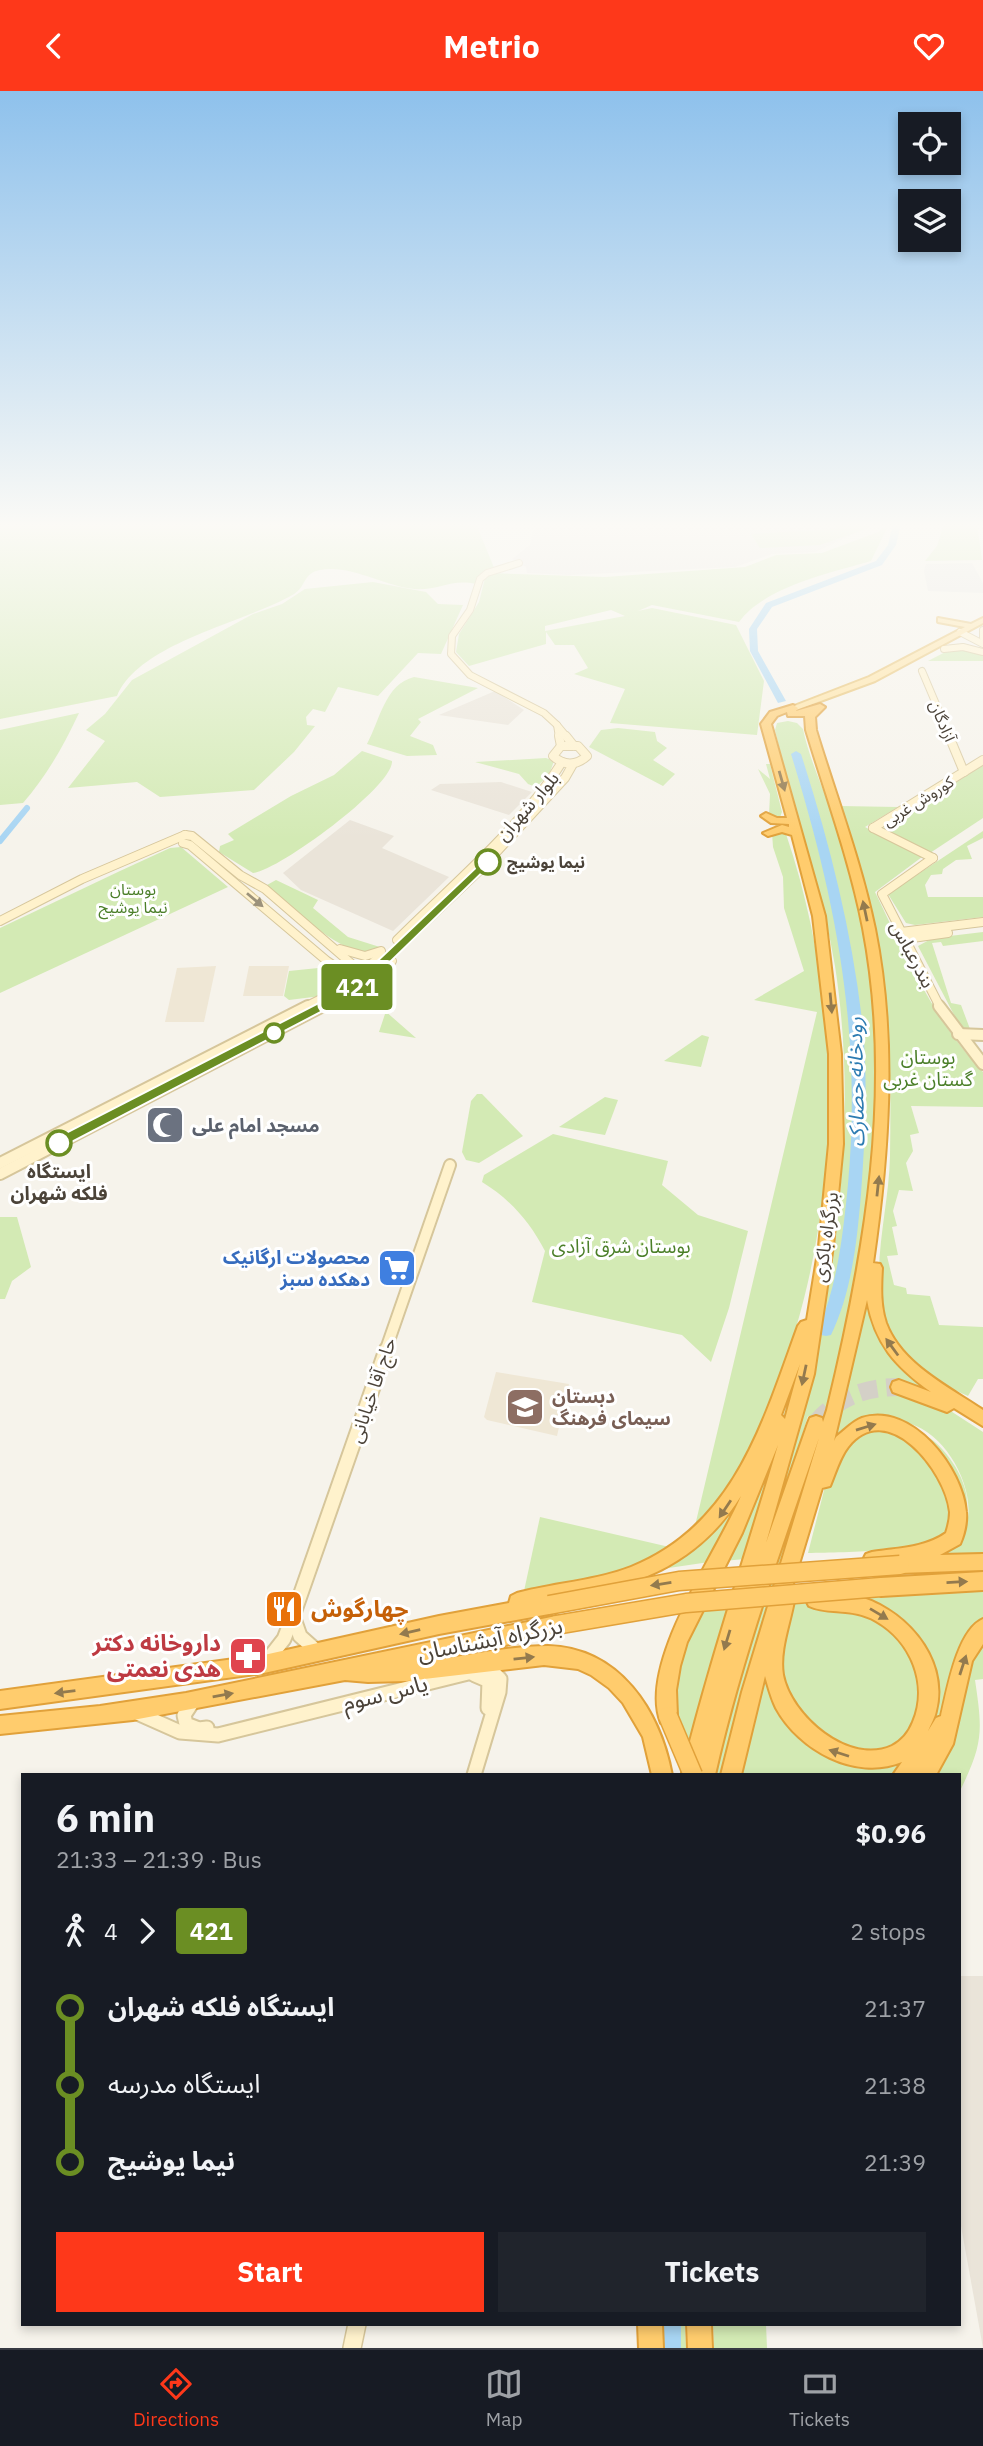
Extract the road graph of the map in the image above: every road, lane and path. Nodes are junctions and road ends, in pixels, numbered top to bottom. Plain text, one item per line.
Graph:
1 (457, 629) edge
2 (968, 629) edge
3 (982, 629) edge
4 (962, 635) junction
5 (983, 644) edge
6 (944, 649) junction
7 (983, 651) edge
8 (922, 671) dead end
9 (820, 707) junction
10 (793, 708) junction
11 (557, 725) junction
12 (814, 740) junction
13 (574, 745) junction
14 (561, 746) junction
15 (773, 751) junction
16 (983, 760) edge
17 (562, 762) junction
18 (573, 764) junction
19 (964, 772) junction
20 (766, 816) dead end
21 (793, 817) junction
22 (768, 834) dead end
23 (797, 834) junction
24 (184, 839) junction
25 (933, 858) joint
26 (983, 922) edge
27 (0, 924) edge
28 (422, 927) junction
29 (983, 929) edge
30 (903, 935) junction
31 (390, 946) junction
32 (335, 947) junction
33 (351, 963) junction
34 (339, 969) junction
35 (367, 983) junction
36 (382, 1002) dead end
37 (323, 1004) junction
38 (983, 1035) edge
39 (960, 1037) junction
40 (983, 1040) edge
41 (983, 1064) edge
42 (0, 1163) edge
43 (450, 1165) dead end
44 (0, 1174) edge
45 (875, 1220) junction
46 (815, 1301) junction
47 (794, 1358) junction
48 (899, 1387) tunnel mouth
49 (983, 1419) edge
50 (816, 1423) tunnel mouth
51 (983, 1429) edge
52 (953, 1454) dead end
53 (972, 1496) dead end
54 (794, 1552) junction
55 (983, 1562) edge
56 (832, 1568) junction
57 (983, 1581) edge
58 (751, 1597) junction
59 (293, 1616) junction
60 (439, 1625) junction
61 (983, 1628) edge
62 (320, 1653) junction
63 (264, 1664) junction
64 (334, 1670) junction
65 (953, 1697) junction
66 (0, 1700) edge
67 (194, 1700) junction
68 (132, 1711) junction
69 (303, 1713) junction
70 (0, 1725) edge
71 (474, 1773) edge
72 (662, 1773) edge
73 (691, 1773) edge
74 (692, 1773) edge
75 (705, 1773) edge
76 (731, 1773) edge
77 (904, 1773) edge
78 (926, 1773) edge
79 (357, 2326) edge
80 (650, 2326) edge
81 (699, 2326) edge
82 (352, 2348) edge
83 (651, 2348) edge
84 (700, 2348) edge

1 - 11 street
2 - 4 main road
3 - 4 main road
4 - 5 street
4 - 6 main road
4 - 7 street
4 - 10 main road
6 - 7 street
6 - 9 main road
8 - 19 street, آزادگان
9 - 10 highway
9 - 12 highway
10 - 15 highway, بزرگراه باکری
11 - 13 street
11 - 14 street
12 - 15 highway
45 -> 12 highway
13 - 14 street
13 - 18 street
14 - 17 street
15 -> 21 highway, بزرگراه باکری
16 - 19 street, کوروش غربی
17 - 18 street
17 - 31 street, بلوار شهران
18 - 28 street, بلوار شهران
19 - 25 street, کوروش غربی
20 - 21 highway
21 - 23 highway, بزرگراه باکری
22 - 23 highway
23 -> 46 highway, بزرگراه باکری
24 - 27 street
24 - 32 street
24 -> 34 street
25 - 30 street, بندرعباس
26 - 30 street
28 - 35 street, بلوار شهران
28 - 35 street
29 - 30 street
30 - 39 street, بندرعباس
31 - 32 street
31 - 35 street, بلوار شهران
32 - 33 street
33 - 34 street
33 - 35 street
34 - 35 street
34 - 37 street
35 - 37 street, بلوار شهران
36 - 37 street
37 - 42 street, بلوار شهران
37 - 44 street, بلوار شهران
38 - 39 street
39 - 40 street
39 - 41 street, بندرعباس
43 - 59 street, حاج آقا خیابانی
49 -> 45 highway
45 - 54 highway
46 - 47 highway
46 -> 74 highway, بزرگراه باکری
47 -> 60 highway
47 - 73 highway, bridge
48 - 51 highway
50 - 75 highway
54 -> 52 highway
53 - 56 highway
58 -> 54 highway, bridge
54 - 76 highway
55 - 56 highway, بزرگراه آبشناسان, bridge
56 -> 60 highway, بزرگراه آبشناسان, bridge
58 -> 57 highway, بزرگراه آبشناسان, bridge
58 - 64 highway, بزرگراه آبشناسان, bridge
59 - 62 street
59 - 63 street, حاج آقا خیابانی
60 -> 62 highway, بزرگراه آبشناسان
65 -> 61 highway
62 - 63 highway, بزرگراه آبشناسان
63 -> 66 highway, بزرگراه آبشناسان
67 -> 64 highway, بزرگراه آبشناسان
64 -> 72 highway
65 - 77 highway
65 - 78 highway
67 - 68 highway, بزرگراه آبشناسان
67 - 69 street, یاس سوم
68 - 69 street, یاس سوم
68 - 70 highway, بزرگراه آبشناسان
69 - 71 street, یاس سوم
79 - 82 street
80 - 83 highway
81 - 84 highway

